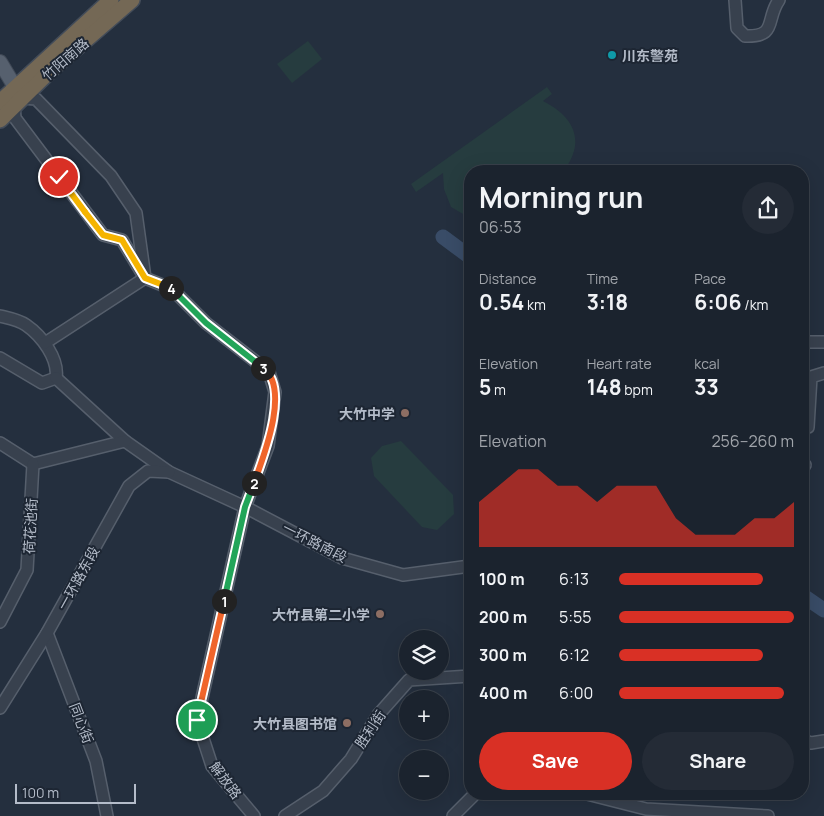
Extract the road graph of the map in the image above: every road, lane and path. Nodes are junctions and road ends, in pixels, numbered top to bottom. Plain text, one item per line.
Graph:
1 (111, 0) edge
2 (132, 0) edge
3 (735, 0) edge
4 (779, 0) edge
5 (0, 62) edge
6 (0, 80) edge
7 (12, 97) edge
8 (0, 120) edge
9 (145, 278) junction
10 (0, 316) edge
11 (809, 342) edge
12 (824, 342) edge
13 (45, 343) junction
14 (0, 358) edge
15 (824, 373) edge
16 (56, 378) junction
17 (809, 410) edge
18 (125, 441) junction
19 (0, 443) edge
20 (33, 464) junction
21 (169, 472) junction
22 (245, 507) junction
23 (464, 567) edge
24 (0, 622) edge
25 (47, 633) junction
26 (464, 676) edge
27 (0, 708) edge
28 (824, 741) edge
29 (809, 742) edge
30 (469, 800) edge
31 (611, 800) edge
32 (670, 813) edge
33 (107, 816) edge
34 (254, 816) edge
35 (285, 816) edge
36 (453, 816) edge
37 (768, 816) edge

1 - 7 highway, 竹阳南路
2 - 7 highway, 竹阳南路
3 - 4 street
5 - 7 main road
6 - 7 main road
7 - 8 highway, 竹阳南路
7 - 9 street
7 - 9 street
9 - 13 street
9 - 22 street, 解放路
10 - 13 street
11 - 12 street
13 - 16 street
14 - 16 street
15 - 17 street
16 - 18 street, 一环路南段
18 - 20 street
18 - 21 street, 一环路南段
19 - 20 street
20 - 24 street, 荷花池街
21 - 22 street, 一环路南段
21 - 25 street, 一环路东段
22 - 23 street, 一环路南段
22 - 34 street, 解放路
25 - 27 street, 一环路东段
25 - 33 street, 同心街
26 - 35 street, 胜利街
28 - 29 street
30 - 36 street
31 - 32 street
32 - 37 street

